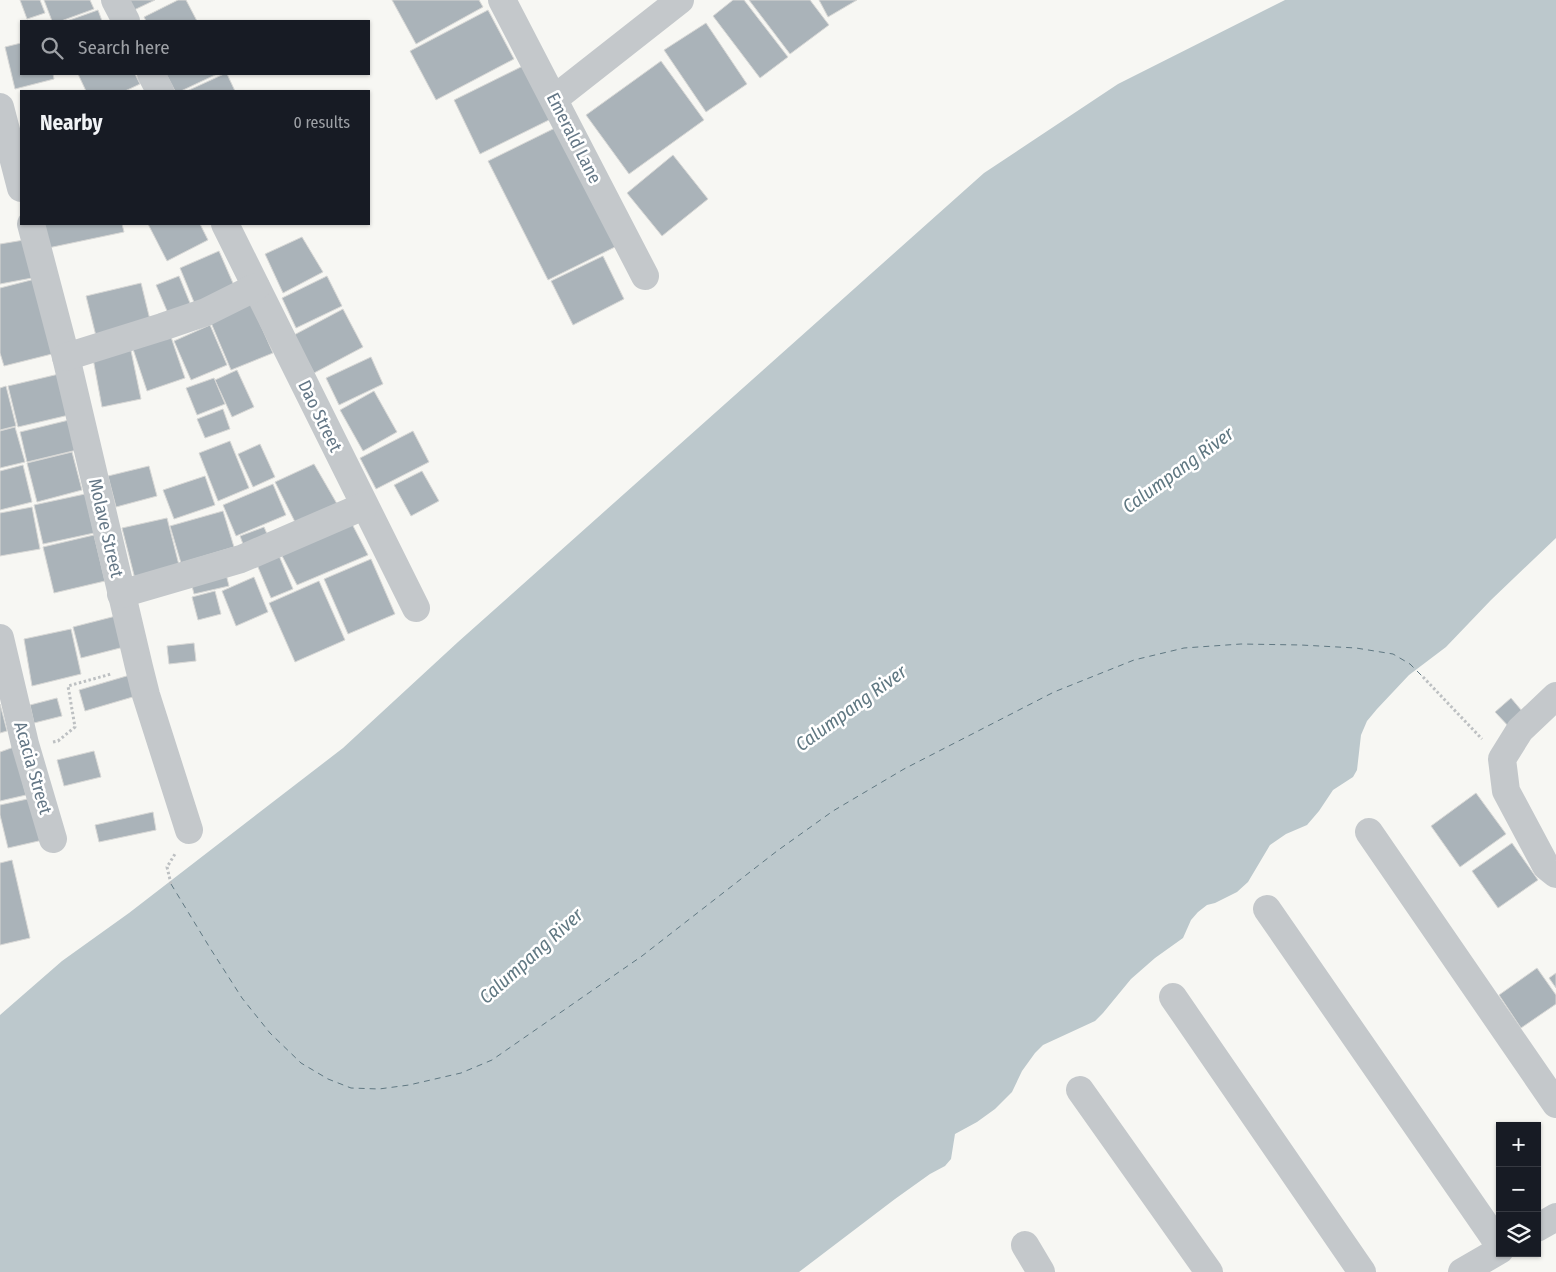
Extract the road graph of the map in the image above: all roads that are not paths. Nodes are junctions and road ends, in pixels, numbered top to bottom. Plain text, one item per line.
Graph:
1 (115, 0) edge
2 (502, 0) edge
3 (680, 0) edge
4 (125, 20) edge
5 (152, 75) edge
6 (159, 90) edge
7 (554, 99) junction
8 (0, 107) edge
9 (20, 184) edge
10 (31, 225) edge
11 (225, 225) edge
12 (645, 276) dead end
13 (256, 287) junction
14 (66, 357) junction
15 (364, 506) junction
16 (121, 594) junction
17 (416, 608) dead end
18 (0, 638) edge
19 (1556, 696) edge
20 (189, 830) dead end
21 (1369, 832) dead end
22 (53, 839) dead end
23 (1556, 874) edge
24 (1267, 909) dead end
25 (1172, 997) dead end
26 (1080, 1090) dead end
27 (1556, 1104) edge
28 (1556, 1217) edge
29 (1541, 1226) edge
30 (1496, 1240) edge
31 (1025, 1245) dead end
32 (1496, 1252) edge
33 (1041, 1272) edge
34 (1209, 1272) edge
35 (1362, 1272) edge
36 (1462, 1272) edge

1 - 4 street
2 - 7 street, Emerald Lane
3 - 7 street
5 - 6 street
7 - 12 street, Emerald Lane
8 - 9 street
10 - 14 street, Molave Street
11 - 13 street, Dao Street
13 - 14 street
13 - 15 street, Dao Street
14 - 16 street, Molave Street
15 - 16 street
15 - 17 street, Dao Street
16 - 20 street, Molave Street
18 - 22 street, Acacia Street
19 - 23 street
21 - 27 street
24 - 30 street
25 - 35 street
26 - 34 street
28 - 29 street
31 - 33 street
32 - 36 street

